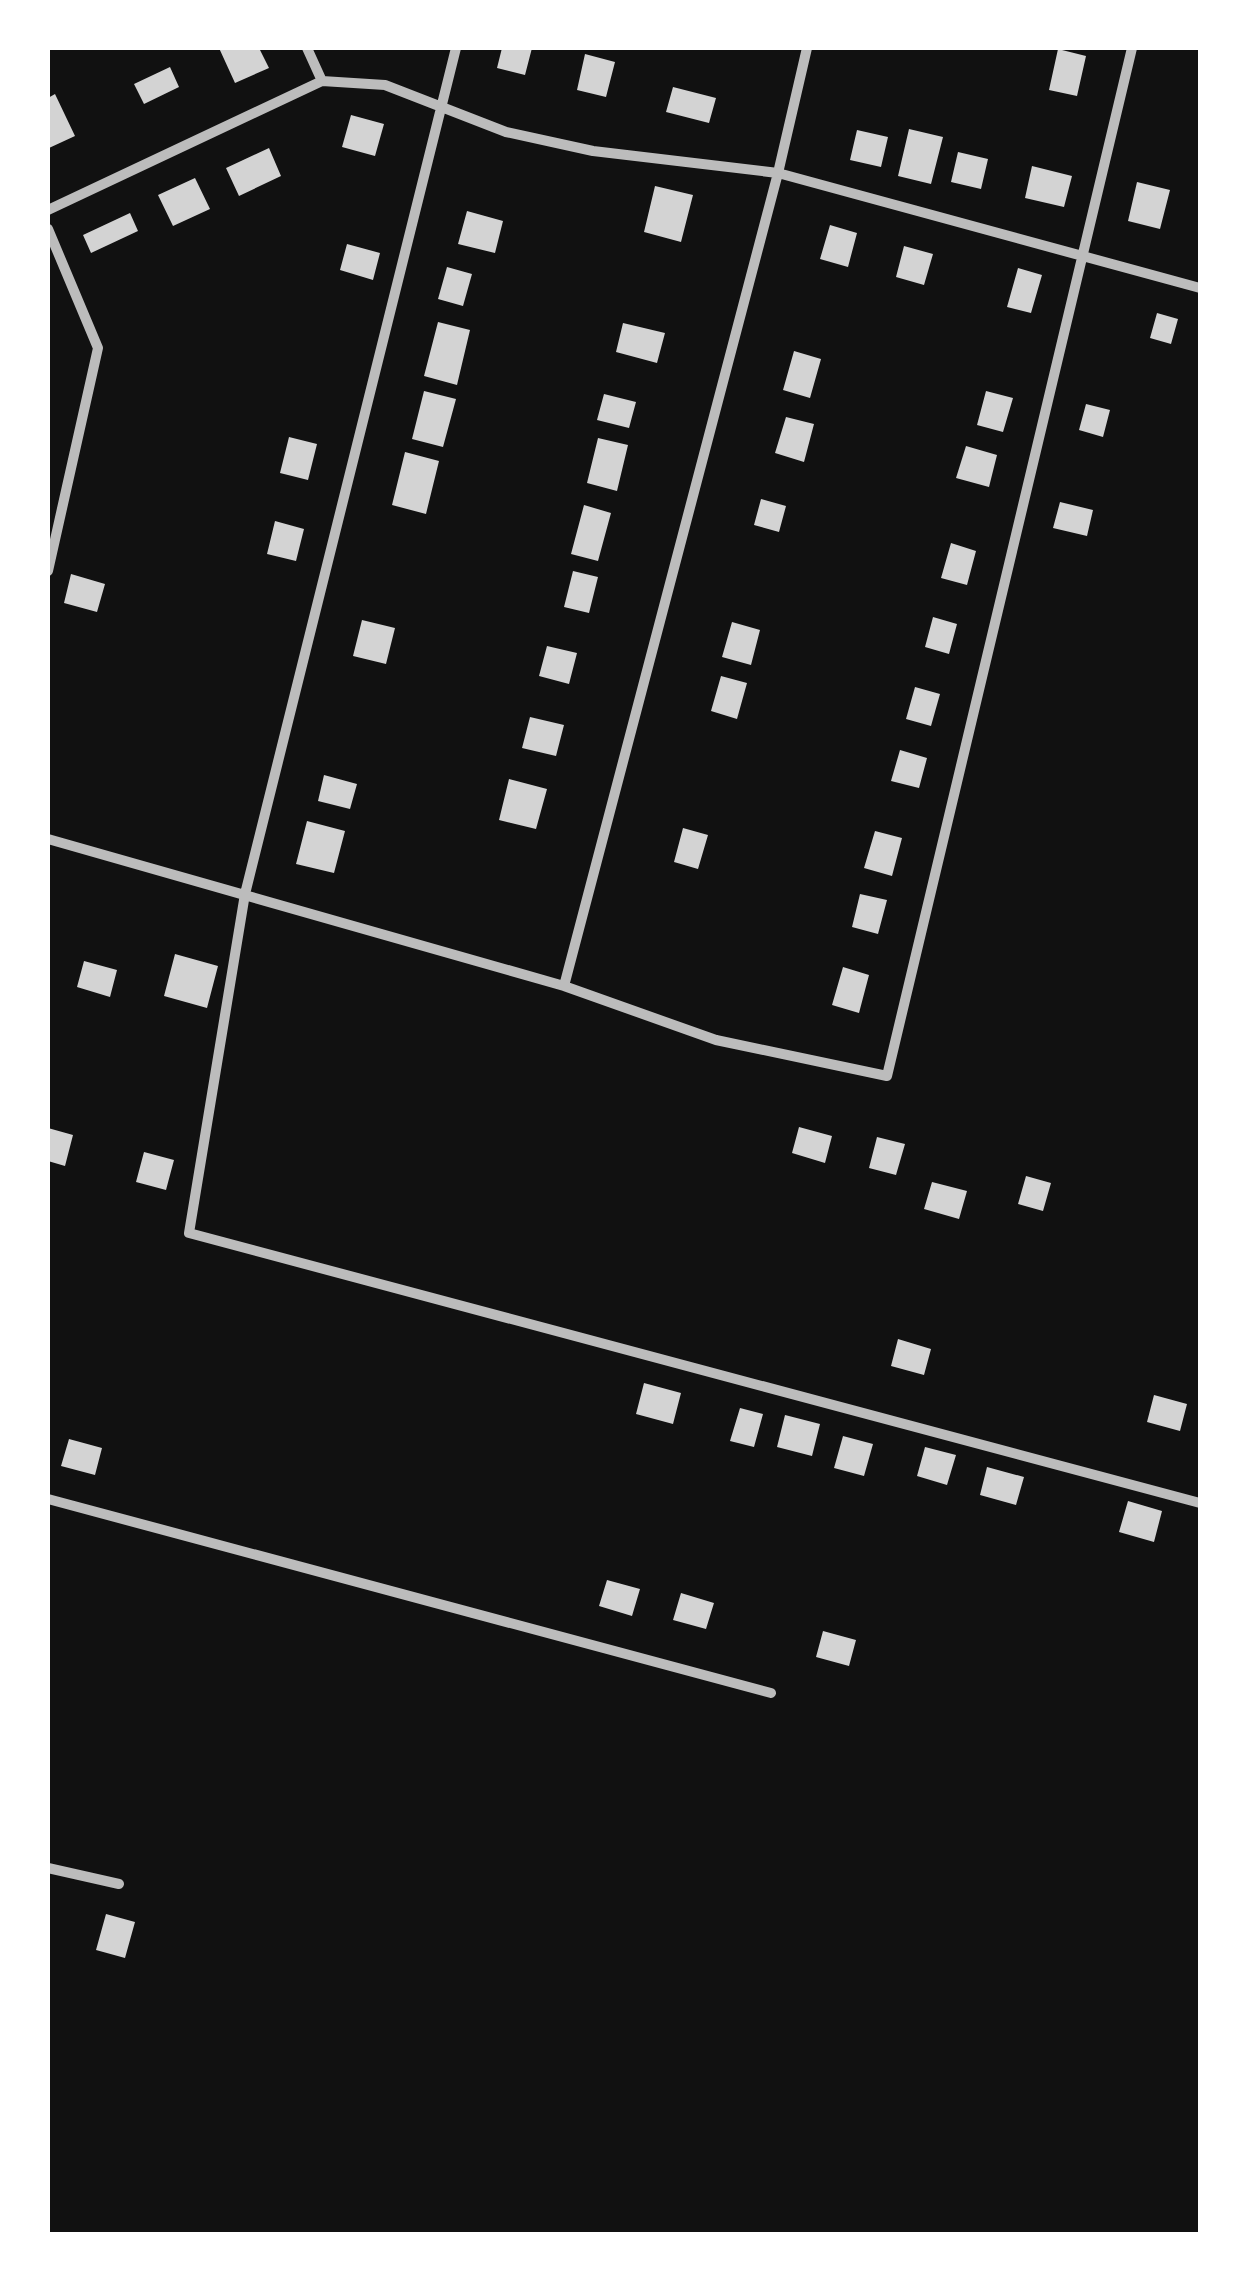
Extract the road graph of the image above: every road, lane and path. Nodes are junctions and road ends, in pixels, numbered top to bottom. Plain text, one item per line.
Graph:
1 (307, 48) edge
2 (456, 48) edge
3 (807, 48) edge
4 (1132, 48) edge
5 (322, 81) junction
6 (440, 109) junction
7 (778, 173) junction
8 (48, 210) edge
9 (48, 230) edge
10 (1084, 258) junction
11 (1200, 288) edge
12 (48, 571) edge
13 (48, 840) edge
14 (245, 894) junction
15 (564, 986) junction
16 (48, 1499) edge
17 (1200, 1502) edge
18 (771, 1693) dead end
19 (48, 1868) edge
20 (118, 1884) dead end

1 - 5 street
2 - 6 street
3 - 7 street
4 - 10 street
5 - 6 street
5 - 8 street
6 - 7 street
6 - 14 street
7 - 10 street
7 - 15 street
9 - 12 street
10 - 11 street
10 - 15 street
13 - 14 street
14 - 15 street
14 - 17 street
16 - 18 street
19 - 20 street

